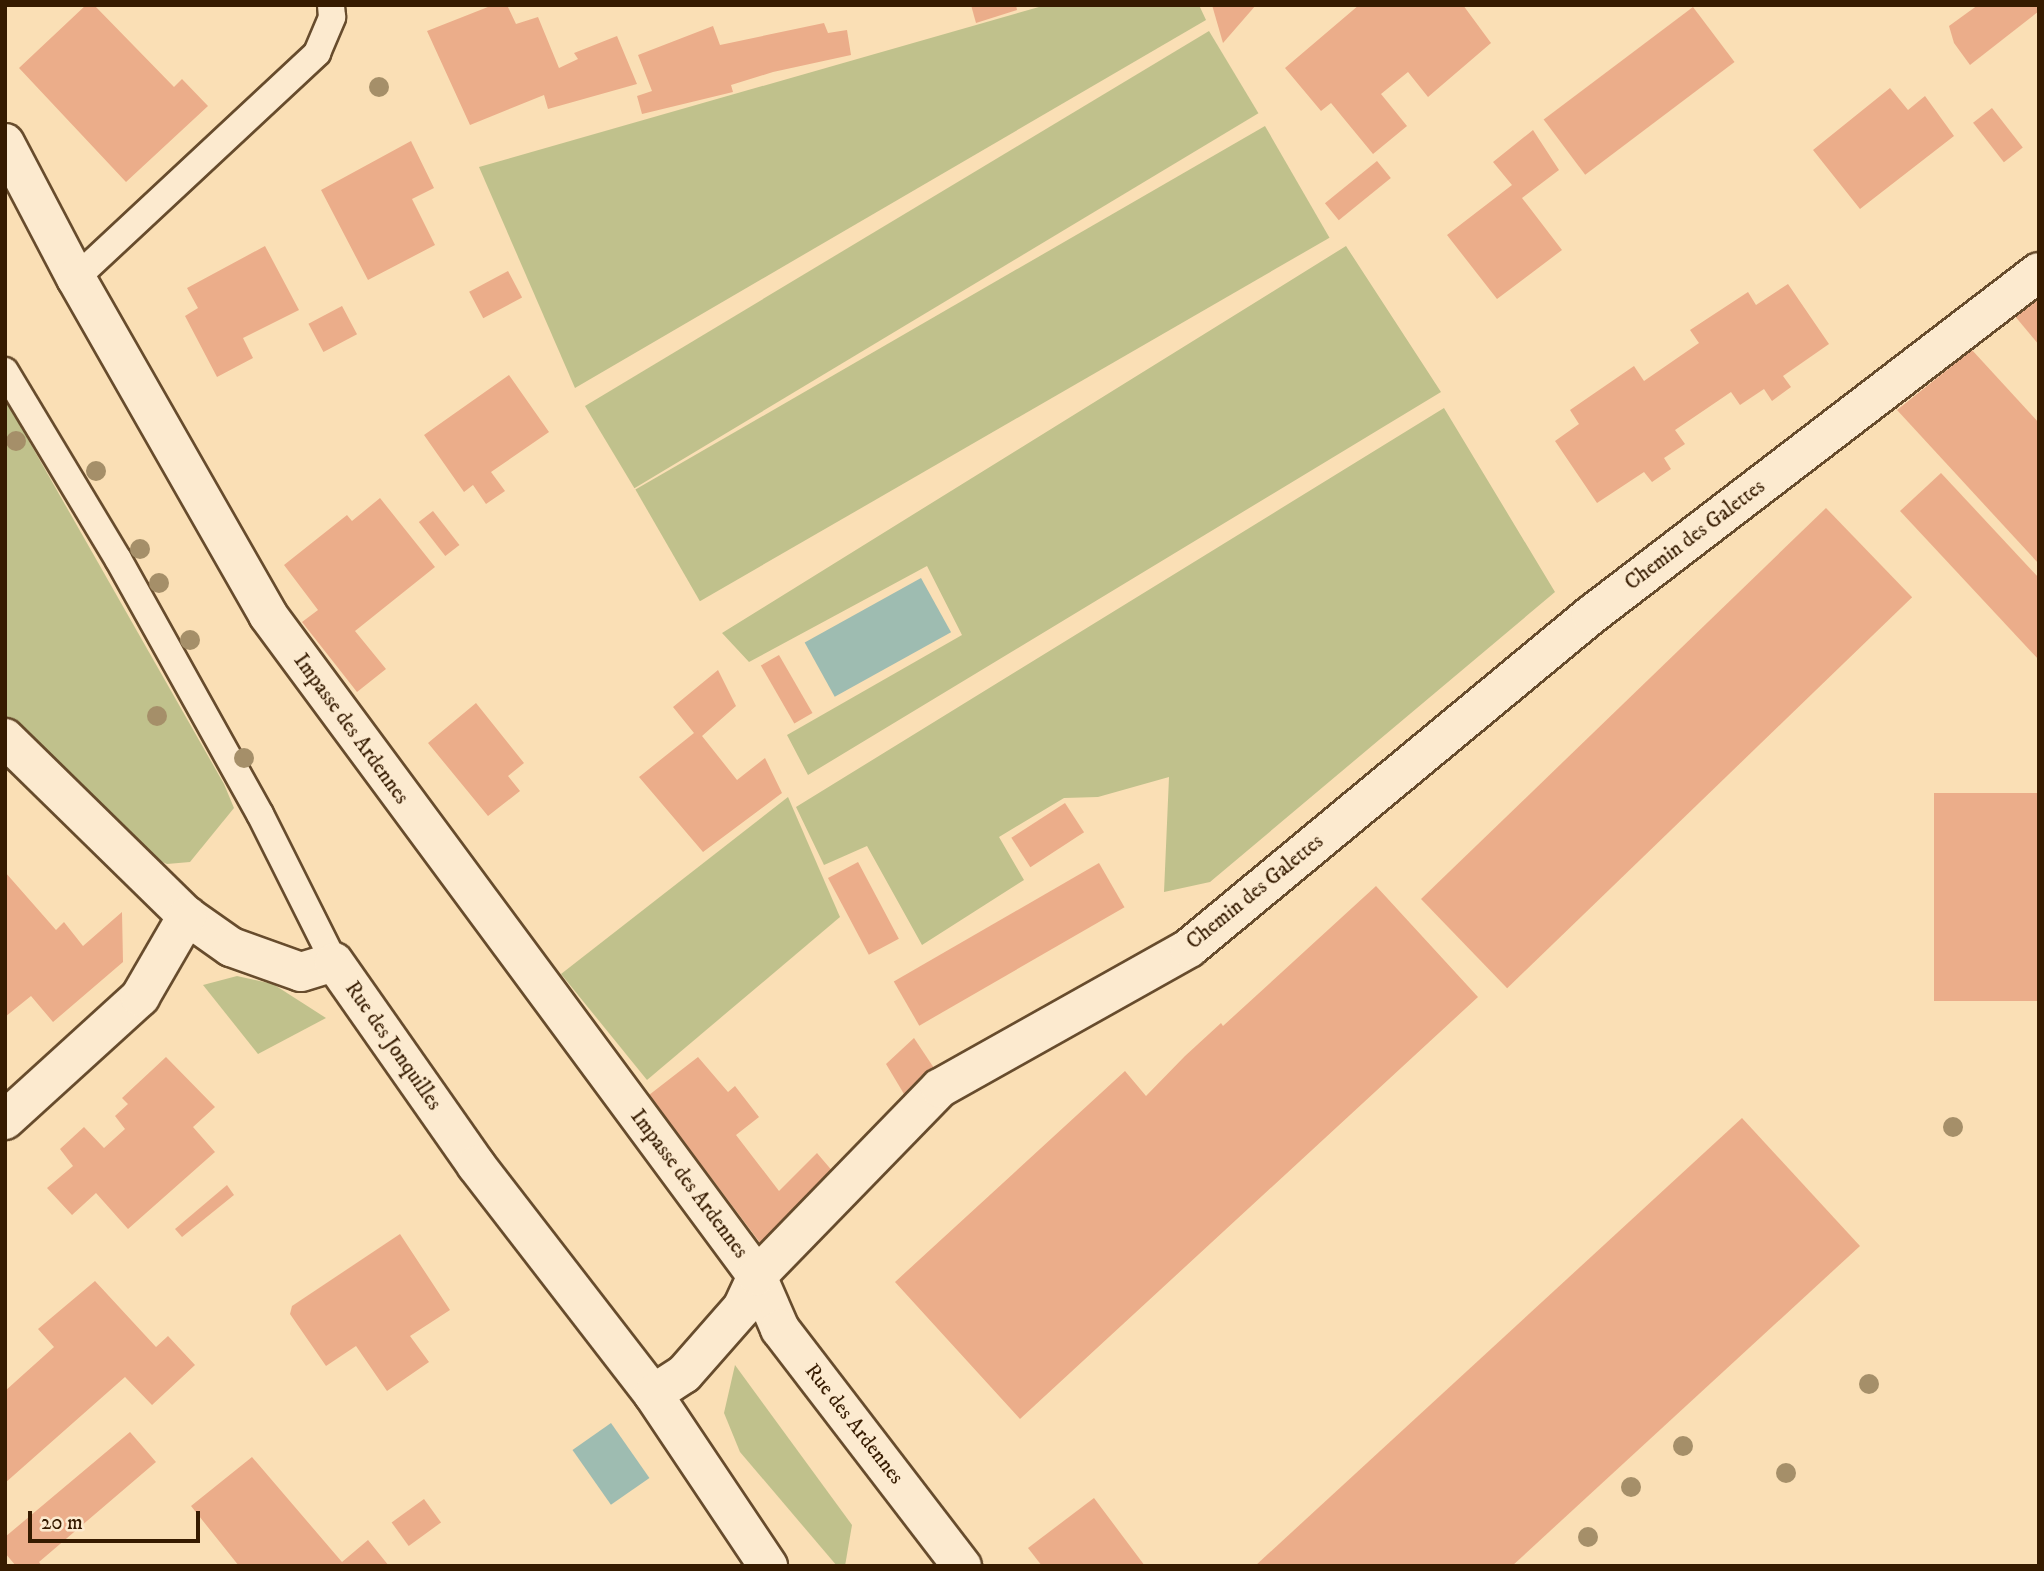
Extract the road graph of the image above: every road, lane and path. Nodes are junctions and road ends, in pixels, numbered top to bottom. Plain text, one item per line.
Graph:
1 (331, 5) edge
2 (5, 143) edge
3 (2039, 272) edge
4 (76, 278) junction
5 (5, 371) edge
6 (5, 738) edge
7 (187, 916) junction
8 (334, 962) junction
9 (5, 1120) edge
10 (757, 1276) junction
11 (653, 1394) junction
12 (768, 1566) edge
13 (962, 1566) edge

1 - 4 lane
2 - 4 street, Impasse des Ardennes
3 - 10 street, Chemin des Galettes
4 - 10 street, Impasse des Ardennes
5 - 8 lane
6 - 7 street, Rue des Jonquilles
7 - 8 street, Rue des Jonquilles
7 - 9 street
8 - 11 street, Rue des Jonquilles
10 - 11 street, Chemin des Galettes
10 - 13 street, Rue des Ardennes
11 - 12 street

